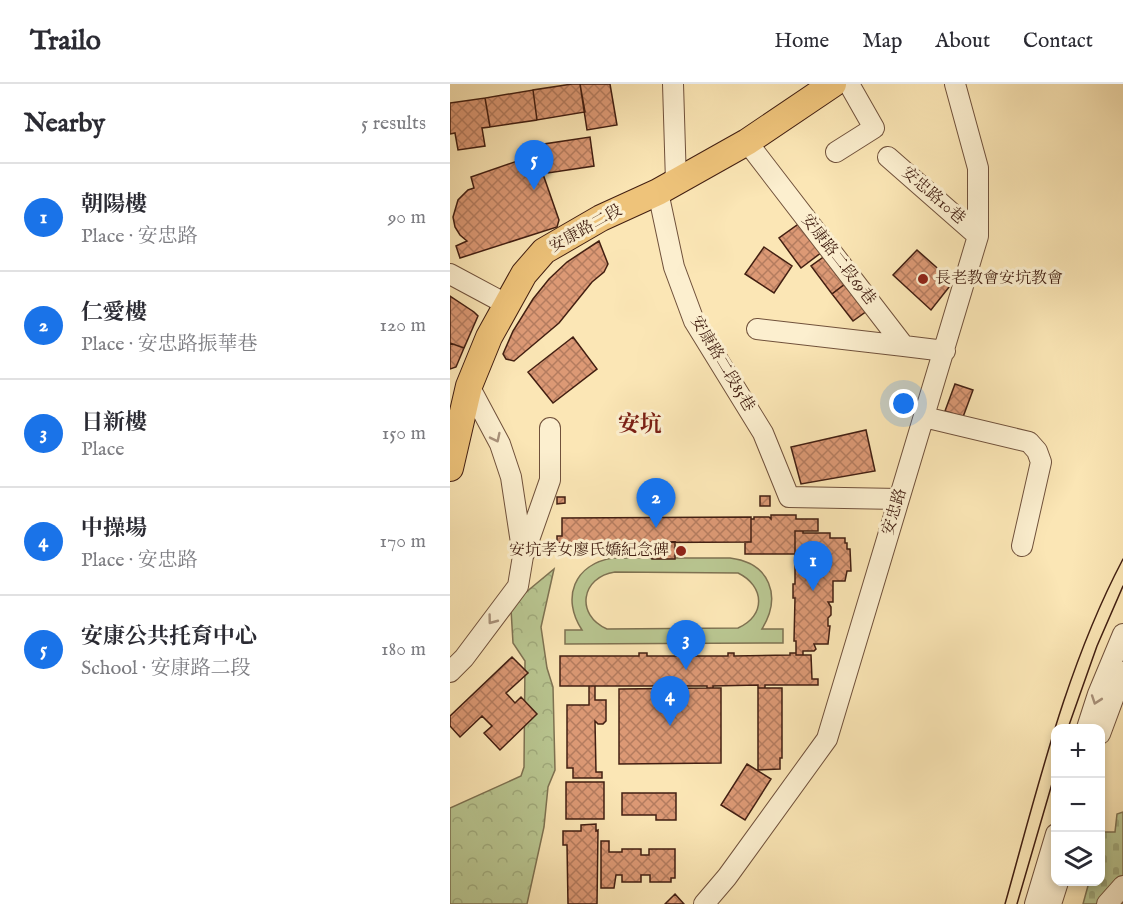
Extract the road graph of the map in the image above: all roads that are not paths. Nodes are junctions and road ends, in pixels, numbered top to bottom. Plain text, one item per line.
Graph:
1 (673, 84) edge
2 (833, 84) edge
3 (849, 84) edge
4 (955, 84) edge
5 (747, 142) junction
6 (836, 152) dead end
7 (888, 157) dead end
8 (667, 187) junction
9 (978, 236) junction
10 (450, 274) edge
11 (506, 304) junction
12 (757, 329) dead end
13 (904, 346) junction
14 (945, 351) junction
15 (469, 386) junction
16 (924, 417) junction
17 (550, 428) dead end
18 (450, 468) edge
19 (899, 499) junction
20 (1022, 546) dead end
21 (523, 556) junction
22 (1123, 634) edge
23 (450, 672) edge
24 (1123, 672) edge
25 (1089, 724) edge
26 (1105, 724) edge
27 (1051, 851) edge
28 (727, 877) junction
29 (1057, 886) edge
30 (1123, 886) edge
31 (704, 904) edge
32 (712, 904) edge
33 (1035, 904) edge
34 (1051, 904) edge
35 (1107, 904) edge

1 - 8 street, 安康路二段85巷
2 - 5 main road, 安康路二段
3 - 6 street
4 - 9 street, 安忠路
5 - 8 main road, 安康路二段
5 - 13 street, 安康路二段69巷
7 - 9 street, 安忠路10巷
8 - 11 main road, 安康路二段
8 - 19 street, 安康路二段85巷
9 - 14 street, 安忠路
10 - 11 street
11 - 15 main road, 安康路二段
12 - 13 street
13 - 14 street
14 - 16 street, 安忠路
15 - 18 main road, 安康路二段
15 -> 21 street
16 - 19 street, 安忠路
16 - 20 street
17 - 21 street
19 - 28 street, 安忠路
21 -> 23 street
22 -> 25 street
24 - 26 street
27 - 33 street
28 - 31 street, 安忠路
28 - 32 street
29 - 34 street
30 - 35 street

